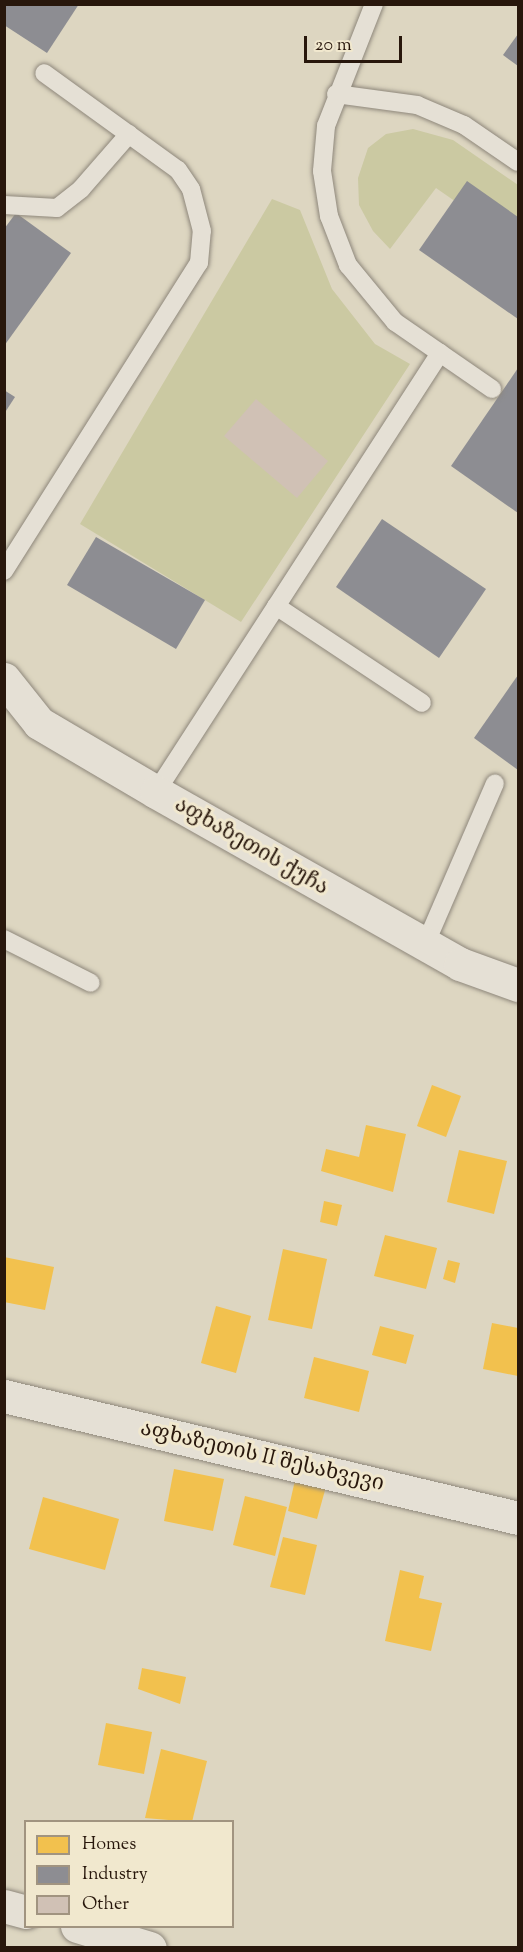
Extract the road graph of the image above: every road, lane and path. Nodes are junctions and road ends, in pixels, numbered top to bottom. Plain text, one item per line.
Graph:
1 (374, 4) edge
2 (44, 73) dead end
3 (336, 94) junction
4 (129, 134) junction
5 (519, 162) edge
6 (4, 205) edge
7 (440, 353) junction
8 (492, 388) dead end
9 (4, 571) edge
10 (276, 606) junction
11 (4, 679) edge
12 (422, 703) dead end
13 (495, 783) dead end
14 (156, 792) junction
15 (4, 939) edge
16 (425, 945) junction
17 (91, 983) dead end
18 (519, 985) edge
19 (4, 1396) edge
20 (519, 1518) edge
21 (4, 1906) edge
22 (24, 1911) edge
23 (84, 1928) edge
24 (150, 1947) edge

1 - 3 lane
2 - 4 lane
3 - 5 lane
3 - 7 lane
4 - 6 lane
4 - 9 lane
7 - 8 lane
7 - 10 lane
10 - 12 lane
10 - 14 lane
11 - 14 street, აფხაზეთის ქუჩა
13 - 16 lane
14 - 16 street, აფხაზეთის ქუჩა
15 - 17 lane
16 - 18 street, აფხაზეთის ქუჩა
19 - 20 street, აფხაზეთის II შესახვევი
21 - 22 street
23 - 24 street

